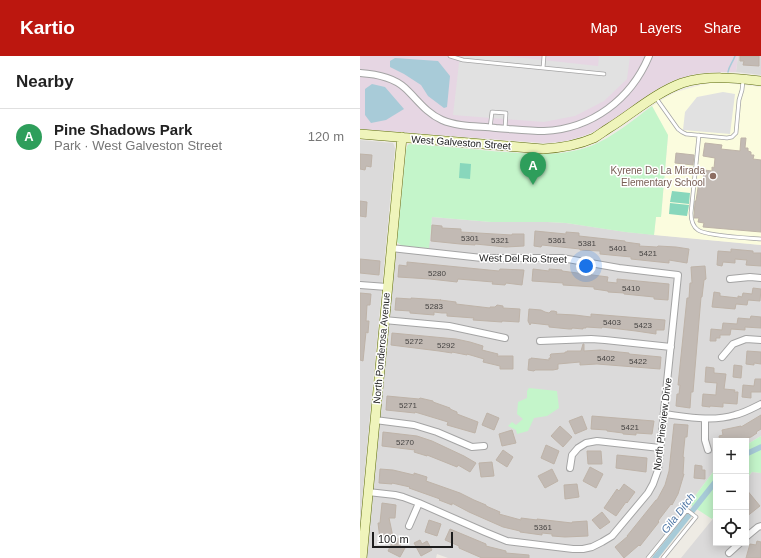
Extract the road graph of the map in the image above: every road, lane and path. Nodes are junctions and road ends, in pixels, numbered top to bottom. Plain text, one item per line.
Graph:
1 (450, 56) edge
2 (544, 56) edge
3 (649, 56) edge
4 (543, 68) junction
5 (360, 73) edge
6 (604, 74) dead end
7 (744, 79) junction
8 (761, 81) edge
9 (655, 96) junction
10 (490, 128) junction
11 (505, 129) junction
12 (360, 134) edge
13 (699, 135) junction
14 (402, 137) junction
15 (761, 239) edge
16 (391, 248) junction
17 (678, 275) joint
18 (761, 278) edge
19 (730, 279) dead end
20 (360, 285) edge
21 (387, 287) junction
22 (384, 320) junction
23 (505, 338) dead end
24 (761, 340) edge
25 (540, 341) dead end
26 (671, 347) junction
27 (722, 357) dead end
28 (761, 404) edge
29 (664, 414) junction
30 (705, 419) junction
31 (375, 420) junction
32 (484, 446) dead end
33 (660, 448) junction
34 (708, 450) dead end
35 (570, 468) dead end
36 (368, 492) junction
37 (419, 503) junction
38 (409, 526) dead end
39 (761, 526) edge
40 (749, 534) edge
41 (737, 546) edge
42 (729, 554) dead end
43 (362, 558) edge
44 (648, 558) edge
45 (663, 558) edge

1 - 4 lane
2 - 4 lane
3 - 11 street
4 - 6 lane
5 - 10 street
7 - 8 street, West Galveston Street
7 - 9 street, West Galveston Street
7 - 13 lane
9 - 13 lane
9 - 14 street, West Galveston Street
10 - 11 street
10 - 11 lane
12 - 14 street, West Galveston Street
13 - 15 lane
14 - 16 street, North Ponderosa Avenue
16 - 17 street, West Del Rio Street
16 - 21 street, North Ponderosa Avenue
17 - 26 street, North Pineview Drive
18 - 19 street
20 - 21 street
21 - 22 street, North Ponderosa Avenue
22 - 23 street
22 - 31 street, North Ponderosa Avenue
24 - 27 street
25 - 26 street
26 - 29 street, North Pineview Drive
28 - 30 street
29 - 30 street
29 - 33 street, North Pineview Drive
30 - 34 street
31 - 32 street
31 - 36 street, North Ponderosa Avenue
33 - 35 street
33 - 37 street, North Pineview Drive
36 - 37 street
36 - 43 street, North Ponderosa Avenue
37 - 38 street
39 - 40 street
41 - 42 street
44 - 45 lane

